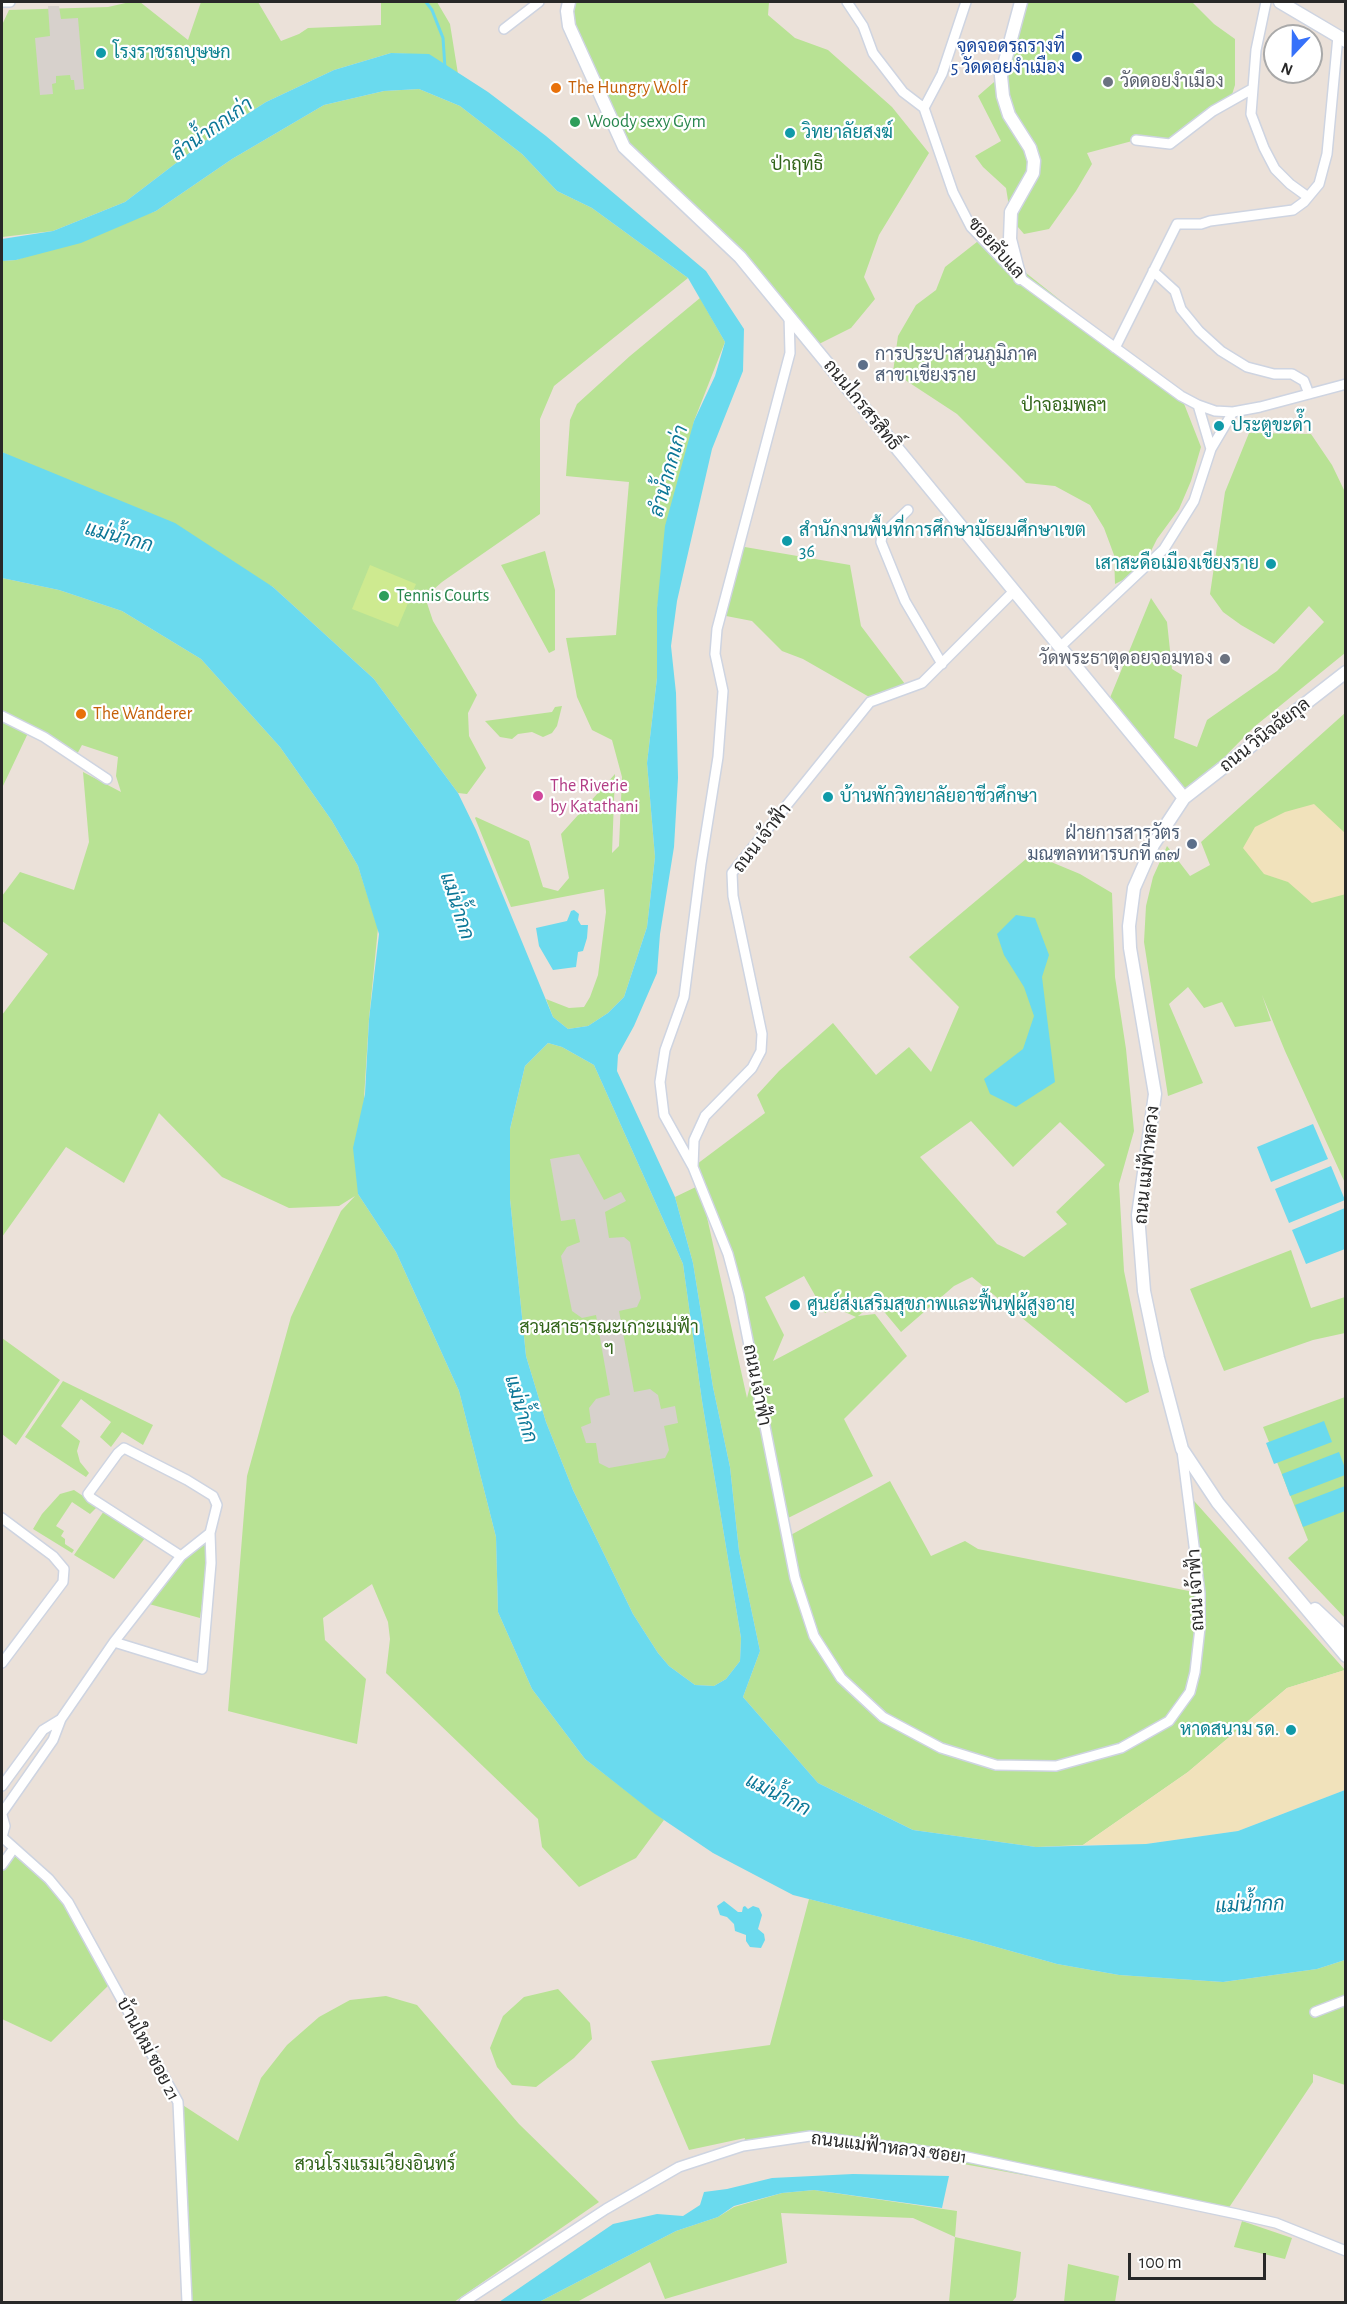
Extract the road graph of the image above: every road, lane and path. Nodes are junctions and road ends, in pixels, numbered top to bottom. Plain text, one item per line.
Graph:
1 (2, 2) edge
2 (10, 2) edge
3 (539, 2) edge
4 (569, 2) edge
5 (847, 2) edge
6 (966, 2) edge
7 (1020, 2) edge
8 (1266, 2) edge
9 (1280, 2) edge
10 (504, 29) dead end
11 (1342, 39) edge
12 (1252, 89) junction
13 (924, 108) junction
14 (1136, 140) dead end
15 (1308, 197) junction
16 (1154, 271) junction
17 (1020, 278) junction
18 (789, 315) junction
19 (1115, 348) junction
20 (1346, 384) edge
21 (1309, 394) junction
22 (1198, 405) junction
23 (1233, 412) junction
24 (1210, 449) junction
25 (908, 510) dead end
26 (1013, 592) junction
27 (1060, 647) junction
28 (942, 664) junction
29 (1346, 672) edge
30 (2, 716) edge
31 (107, 779) dead end
32 (1184, 798) junction
33 (693, 1167) junction
34 (1182, 1449) junction
35 (2, 1518) edge
36 (210, 1533) junction
37 (181, 1556) junction
38 (114, 1642) junction
39 (1343, 1647) edge
40 (2, 1663) edge
41 (61, 1719) junction
42 (2, 1786) edge
43 (2, 1814) edge
44 (2, 1837) edge
45 (14, 1848) junction
46 (2, 1866) edge
47 (1346, 2000) edge
48 (1315, 2012) dead end
49 (1346, 2251) edge
50 (187, 2302) edge
51 (464, 2302) edge

1 - 2 street
3 - 10 street
4 - 18 street, ถนนไกรสรสิทธิ์
5 - 13 street
6 - 13 street
7 - 17 street
8 - 12 street
9 - 11 street
11 - 15 street
12 - 14 street
12 - 15 street
13 - 17 street, ซอยลับแล
15 - 16 street
16 - 19 street
16 - 21 street
17 - 19 street, ซอยลับแล
18 - 26 street, ถนนไกรสรสิทธิ์
18 - 33 street
19 - 22 street, ซอยลับแล
20 - 21 street
21 - 23 street
22 - 23 street, ซอยลับแล
22 - 24 street
23 - 24 street
24 - 27 street
25 - 28 street
26 - 27 street, ถนนไกรสรสิทธิ์
26 - 28 street, ถนน เจ้าฟ้า
27 - 32 street, ถนนไกรสรสิทธิ์
28 - 33 street, ถนน เจ้าฟ้า
29 - 32 street, ถนน วินิจฉัยกุล
30 - 31 street
32 - 34 street, ถนน แม่ฟ้าหลวง
33 - 34 street, ถนน เจ้าฟ้า
34 - 39 street, ถนน แม่ฟ้าหลวง
35 - 40 street
36 - 37 street
36 - 37 street
36 - 38 street
37 - 38 street
38 - 41 street
41 - 42 street
41 - 43 street
43 - 44 street
44 - 45 street, บ้านใหม่ ซอย 21
45 - 46 street
45 - 50 street, บ้านใหม่ ซอย 21
47 - 48 street
49 - 51 street, ถนนแม่ฟ้าหลวง ซอย1

